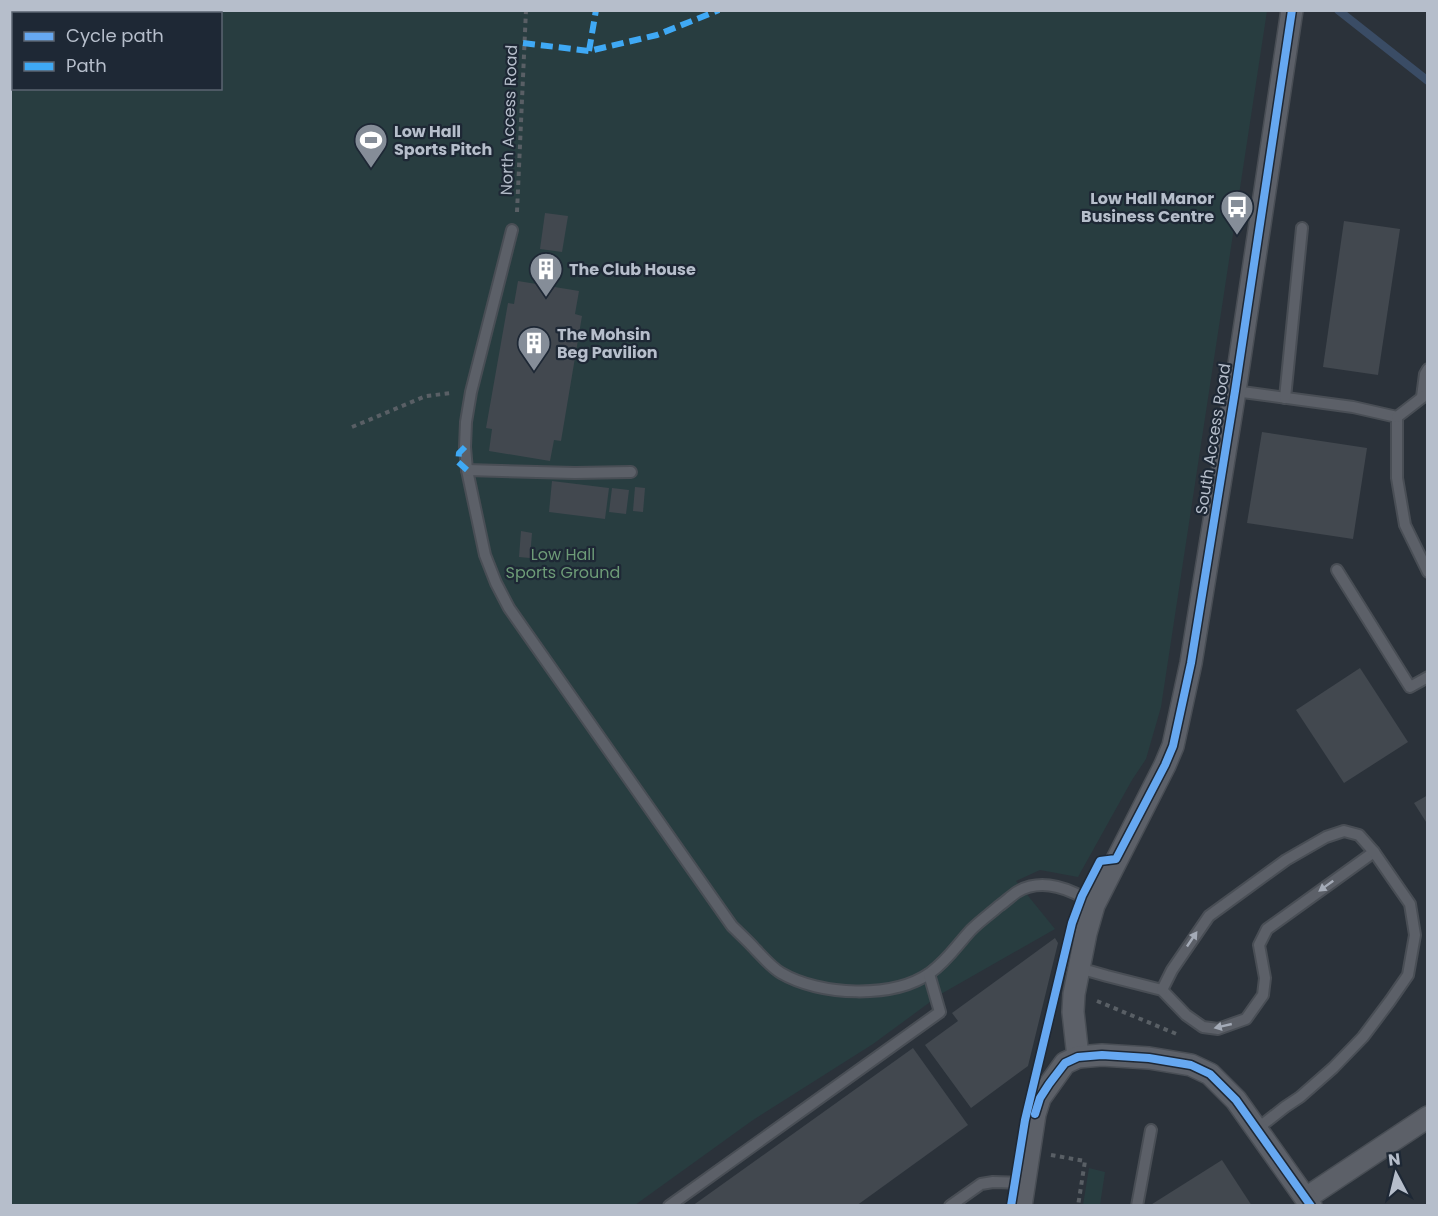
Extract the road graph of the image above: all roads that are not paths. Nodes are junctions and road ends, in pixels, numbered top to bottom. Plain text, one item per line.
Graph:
1 (1292, 10) edge
2 (1302, 228) dead end
3 (512, 230) road end
4 (1428, 369) edge
5 (1235, 391) junction
6 (1425, 395) edge
7 (1285, 398) junction
8 (1397, 417) junction
9 (466, 470) junction
10 (632, 472) dead end
11 (1336, 570) dead end
12 (1428, 572) edge
13 (1428, 677) edge
14 (1374, 852) junction
15 (1094, 905) junction
16 (1088, 971) junction
17 (929, 974) junction
18 (1162, 990) junction
19 (1077, 1057) junction
20 (1428, 1117) edge
21 (1257, 1129) junction
22 (1151, 1130) dead end
23 (1024, 1184) junction
24 (1309, 1202) edge
25 (669, 1206) edge
26 (950, 1206) edge
27 (1021, 1206) edge
28 (1137, 1206) edge

1 - 5 street, South Access Road
2 - 7 lane
3 - 9 lane
4 - 6 lane
5 - 7 lane
5 - 15 street, South Access Road
6 - 8 lane
7 - 8 lane
8 - 12 lane
9 - 10 lane
9 - 17 lane
11 - 13 lane
18 -> 14 lane
14 -> 18 lane
14 - 21 lane
15 - 16 street, South Access Road
15 - 17 lane
16 - 18 lane
16 - 19 street, South Access Road
17 - 25 lane
19 - 21 street
19 - 23 street
20 - 24 street
21 - 24 street
22 - 28 lane
23 - 26 lane
23 - 27 street

